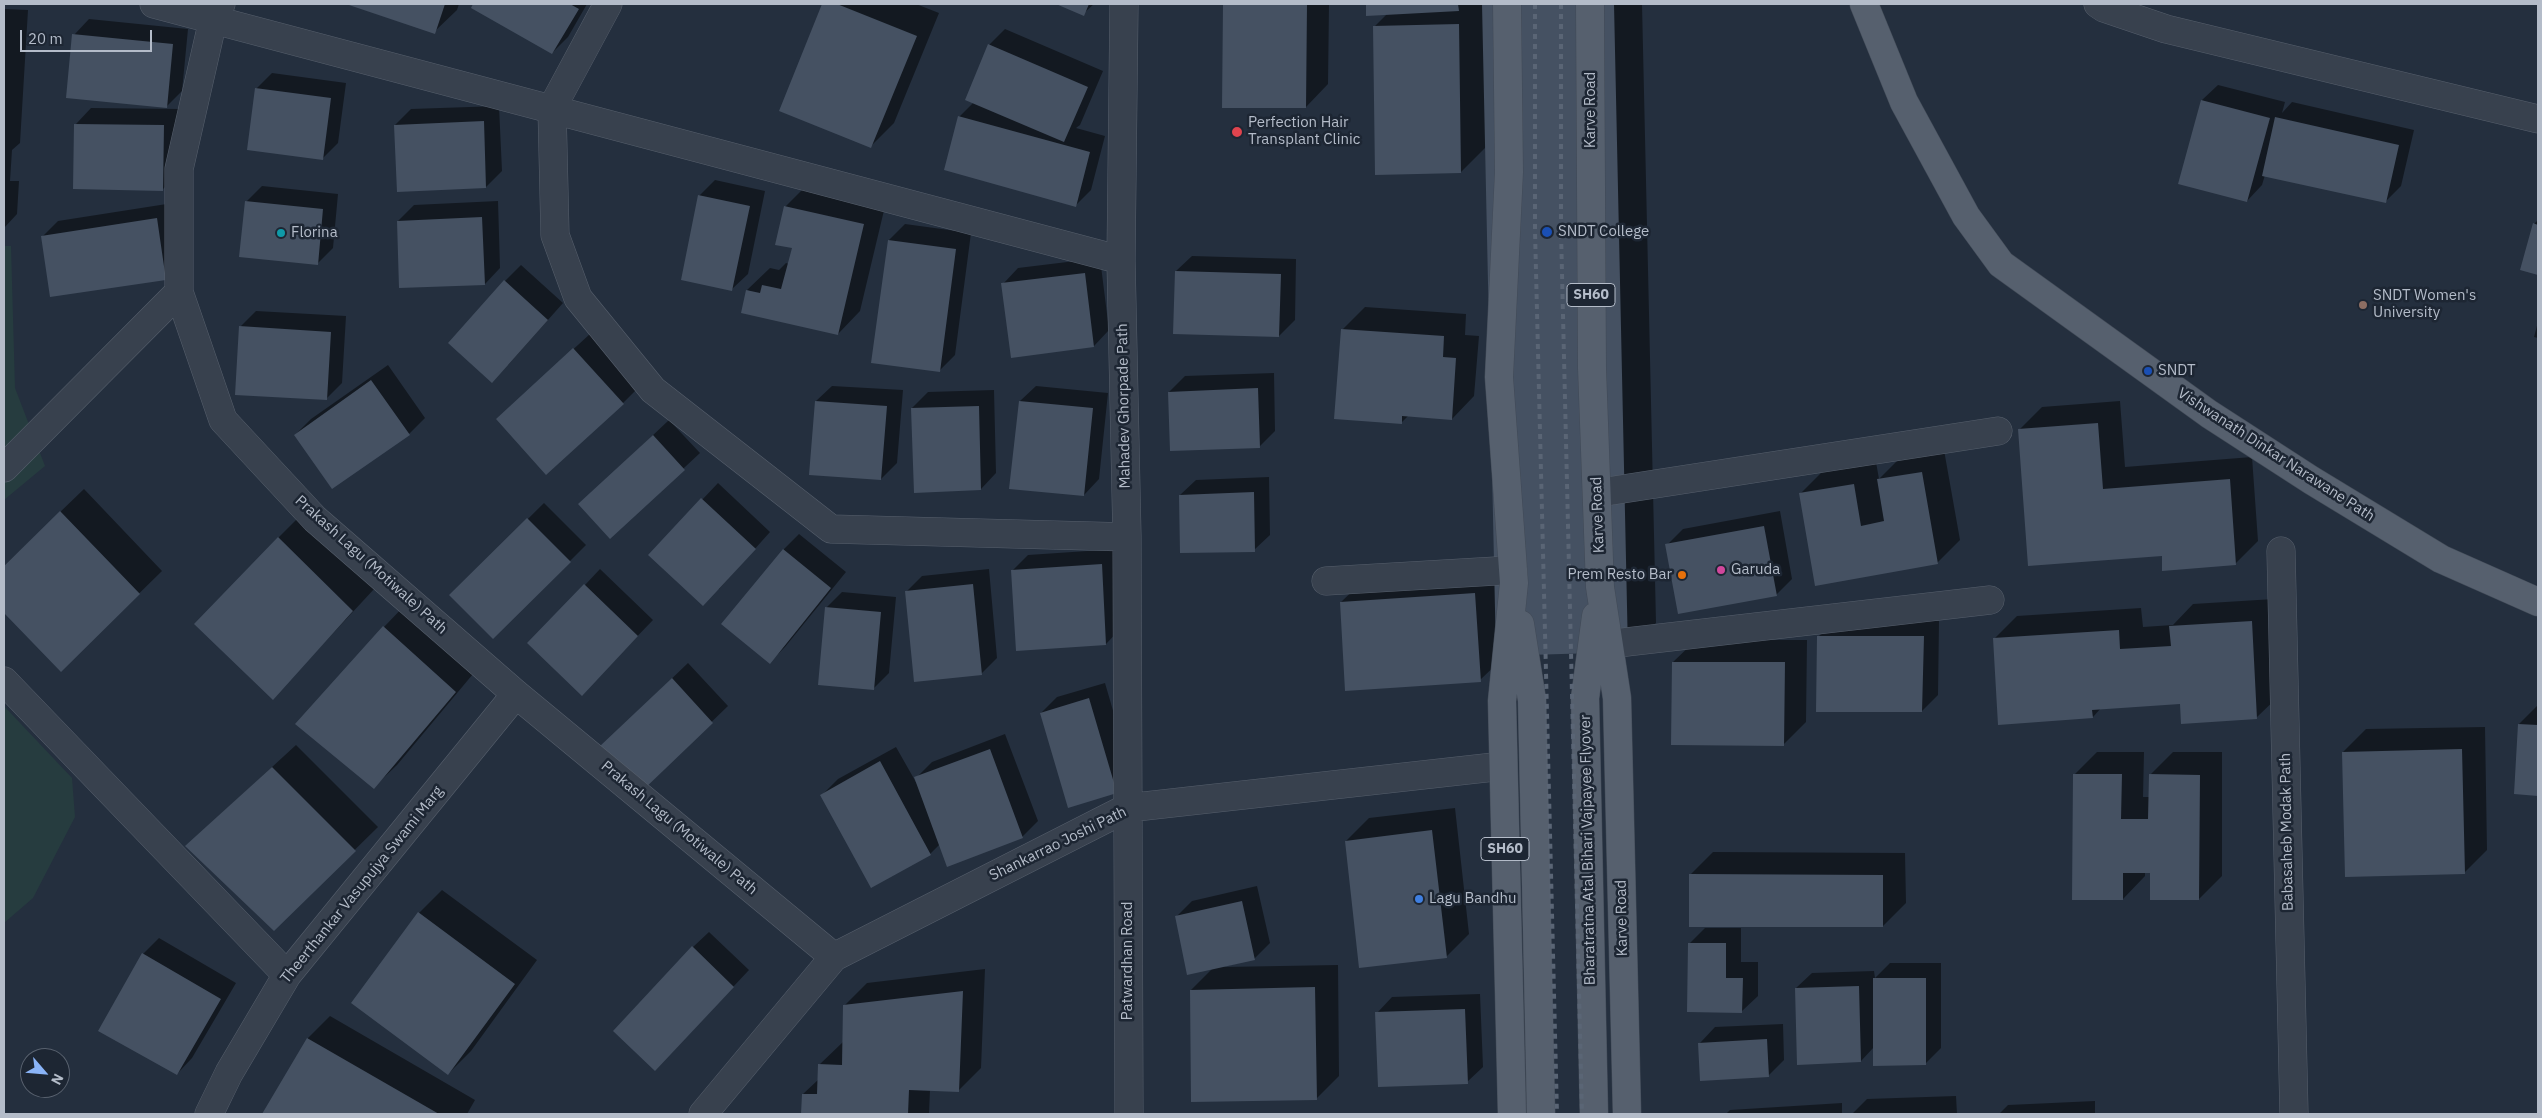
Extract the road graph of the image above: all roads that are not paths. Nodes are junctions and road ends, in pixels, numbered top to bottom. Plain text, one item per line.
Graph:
1 (154, 4) edge
2 (608, 4) edge
3 (1124, 4) edge
4 (1507, 4) edge
5 (1590, 4) edge
6 (1864, 4) edge
7 (2098, 4) edge
8 (217, 12) edge
9 (552, 108) junction
10 (2538, 119) edge
11 (1121, 260) junction
12 (179, 292) junction
13 (1998, 431) dead end
14 (4, 468) edge
15 (1597, 493) junction
16 (1127, 537) junction
17 (2281, 551) dead end
18 (1513, 577) junction
19 (1326, 581) dead end
20 (1600, 587) junction
21 (1990, 600) dead end
22 (2538, 602) edge
23 (1609, 644) junction
24 (4, 682) edge
25 (516, 694) junction
26 (1504, 766) junction
27 (1127, 808) junction
28 (834, 957) junction
29 (287, 974) junction
30 (210, 1114) edge
31 (702, 1114) edge
32 (1129, 1114) edge
33 (1512, 1114) edge
34 (1541, 1114) edge
35 (1594, 1114) edge
36 (1627, 1114) edge
37 (2294, 1114) edge

1 - 8 street
2 - 9 street
3 - 11 street, Mahadev Ghorpade Path
4 - 18 main road, SH60
5 - 15 main road, Karve Road / SH60
6 - 22 main road, Vishwanath Dinkar Narawane Path
7 - 10 street
8 - 9 street
8 - 12 street, Prakash Lagu (Motiwale) Path
9 - 11 street
9 - 16 street
11 - 16 street, Mahadev Ghorpade Path
12 - 14 street
12 - 25 street, Prakash Lagu (Motiwale) Path
13 - 15 street
15 - 20 main road, Karve Road / SH60
16 - 27 street, Mahadev Ghorpade Path
17 - 37 street, Babasaheb Modak Path
18 - 19 street
18 - 26 main road, SH60
18 - 34 main road
20 - 23 main road, Karve Road / SH60
20 - 35 main road, Bharatratna Atal Bihari Vajpayee Flyover
21 - 23 street
23 - 36 main road, Karve Road / SH60
24 - 29 street
25 - 28 street, Prakash Lagu (Motiwale) Path
25 - 29 street, Theerthankar Vasupujya Swami Marg
26 - 27 street, Shankarrao Joshi Path
26 - 33 main road, SH60
27 - 28 street, Shankarrao Joshi Path
27 - 32 street, Patwardhan Road
28 - 31 street, Shankarrao Joshi Path
29 - 30 street, Theerthankar Vasupujya Swami Marg

